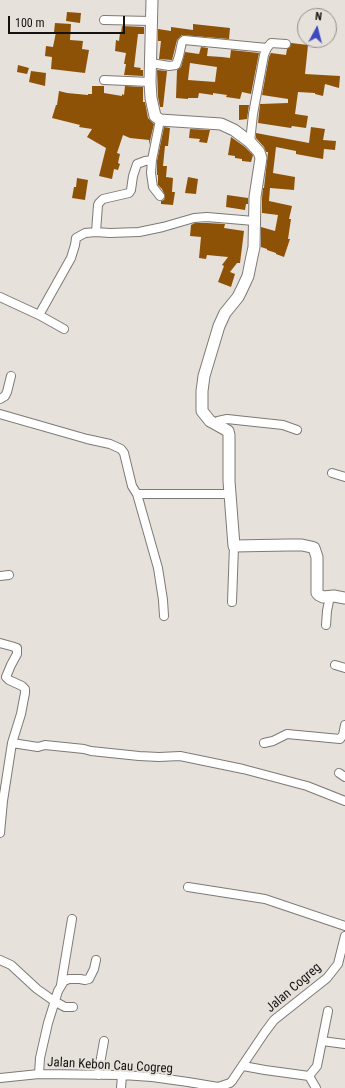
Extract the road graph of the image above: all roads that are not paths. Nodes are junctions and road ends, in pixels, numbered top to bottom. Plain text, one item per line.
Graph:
1 (152, 0) edge
2 (104, 20) dead end
3 (152, 21) junction
4 (286, 44) dead end
5 (267, 48) junction
6 (151, 63) junction
7 (104, 80) dead end
8 (150, 82) junction
9 (160, 120) junction
10 (250, 142) junction
11 (152, 160) junction
12 (160, 196) dead end
13 (254, 221) junction
14 (96, 232) junction
15 (0, 297) edge
16 (39, 315) junction
17 (64, 329) dead end
18 (11, 376) dead end
19 (0, 399) edge
20 (0, 414) edge
21 (215, 424) junction
22 (297, 430) dead end
23 (332, 473) dead end
24 (345, 477) edge
25 (138, 494) junction
26 (230, 494) junction
27 (234, 546) junction
28 (9, 575) dead end
29 (0, 576) edge
30 (330, 596) junction
31 (345, 598) edge
32 (232, 602) dead end
33 (164, 616) dead end
34 (326, 625) dead end
35 (0, 643) edge
36 (335, 666) dead end
37 (345, 668) edge
38 (345, 725) edge
39 (12, 743) junction
40 (264, 743) dead end
41 (3, 788) edge
42 (345, 801) edge
43 (0, 833) edge
44 (188, 887) dead end
45 (72, 919) dead end
46 (345, 926) edge
47 (345, 936) edge
48 (0, 960) edge
49 (96, 960) dead end
50 (342, 964) edge
51 (61, 985) junction
52 (54, 1001) junction
53 (73, 1007) dead end
54 (328, 1011) dead end
55 (104, 1041) dead end
56 (322, 1041) junction
57 (345, 1044) edge
58 (243, 1066) junction
59 (39, 1074) junction
60 (98, 1075) junction
61 (122, 1075) junction
62 (309, 1076) junction
63 (0, 1078) edge
64 (188, 1085) edge
65 (121, 1088) edge
66 (218, 1088) edge
67 (316, 1088) edge

1 - 3 street
2 - 3 street
3 - 6 street
4 - 5 street
5 - 6 street
5 - 10 street
6 - 8 street
7 - 8 street
8 - 9 street
9 - 10 street
9 - 11 street
10 - 13 street
11 - 12 street
11 - 14 street
13 - 14 street
13 - 21 street
14 - 16 street
15 - 16 street
16 - 17 street
18 - 19 street
20 - 25 street
21 - 22 street
21 - 26 street
23 - 24 street
25 - 26 street
25 - 33 street
26 - 27 street
27 - 30 street
27 - 32 street
28 - 29 street
30 - 31 street
30 - 34 street
35 - 39 street
36 - 37 street
38 - 40 street
39 - 41 street
39 - 42 street
41 - 43 street
44 - 46 street
45 - 51 street
47 - 50 street, Jalan Cogreg
48 - 52 street
49 - 51 street
50 - 58 street, Jalan Cogreg
51 - 52 street
52 - 53 street
52 - 59 street
54 - 56 street
55 - 60 street
56 - 57 street
56 - 62 street
58 - 62 street
58 - 66 street, Jalan Cogreg
59 - 60 street, Jalan Kebon Cau Cogreg
59 - 63 street, Jalan Kebon Cau Cogreg
60 - 61 street, Jalan Kebon Cau Cogreg
61 - 64 street, Jalan Kebon Cau Cogreg
61 - 65 street
62 - 67 street
64 - 66 street, Jalan Kebon Cau Cogreg

